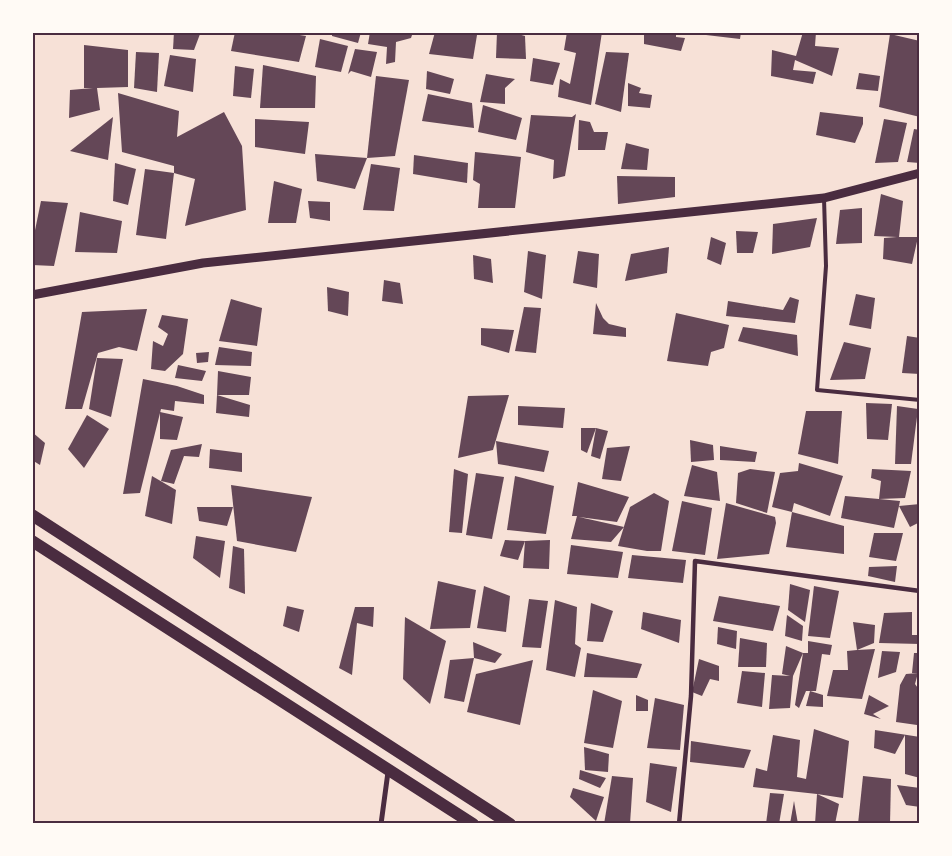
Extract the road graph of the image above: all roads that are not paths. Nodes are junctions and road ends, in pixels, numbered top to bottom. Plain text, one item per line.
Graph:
1 (920, 173) edge
2 (824, 198) junction
3 (32, 295) edge
4 (920, 400) edge
5 (32, 515) edge
6 (32, 541) edge
7 (920, 592) edge
8 (388, 769) junction
9 (381, 824) edge
10 (472, 824) edge
11 (510, 824) edge
12 (679, 824) edge

1 - 2 street
2 - 3 street
2 - 4 lane
5 - 11 main road
6 - 8 main road
7 - 12 street
8 - 9 street
8 - 10 main road

